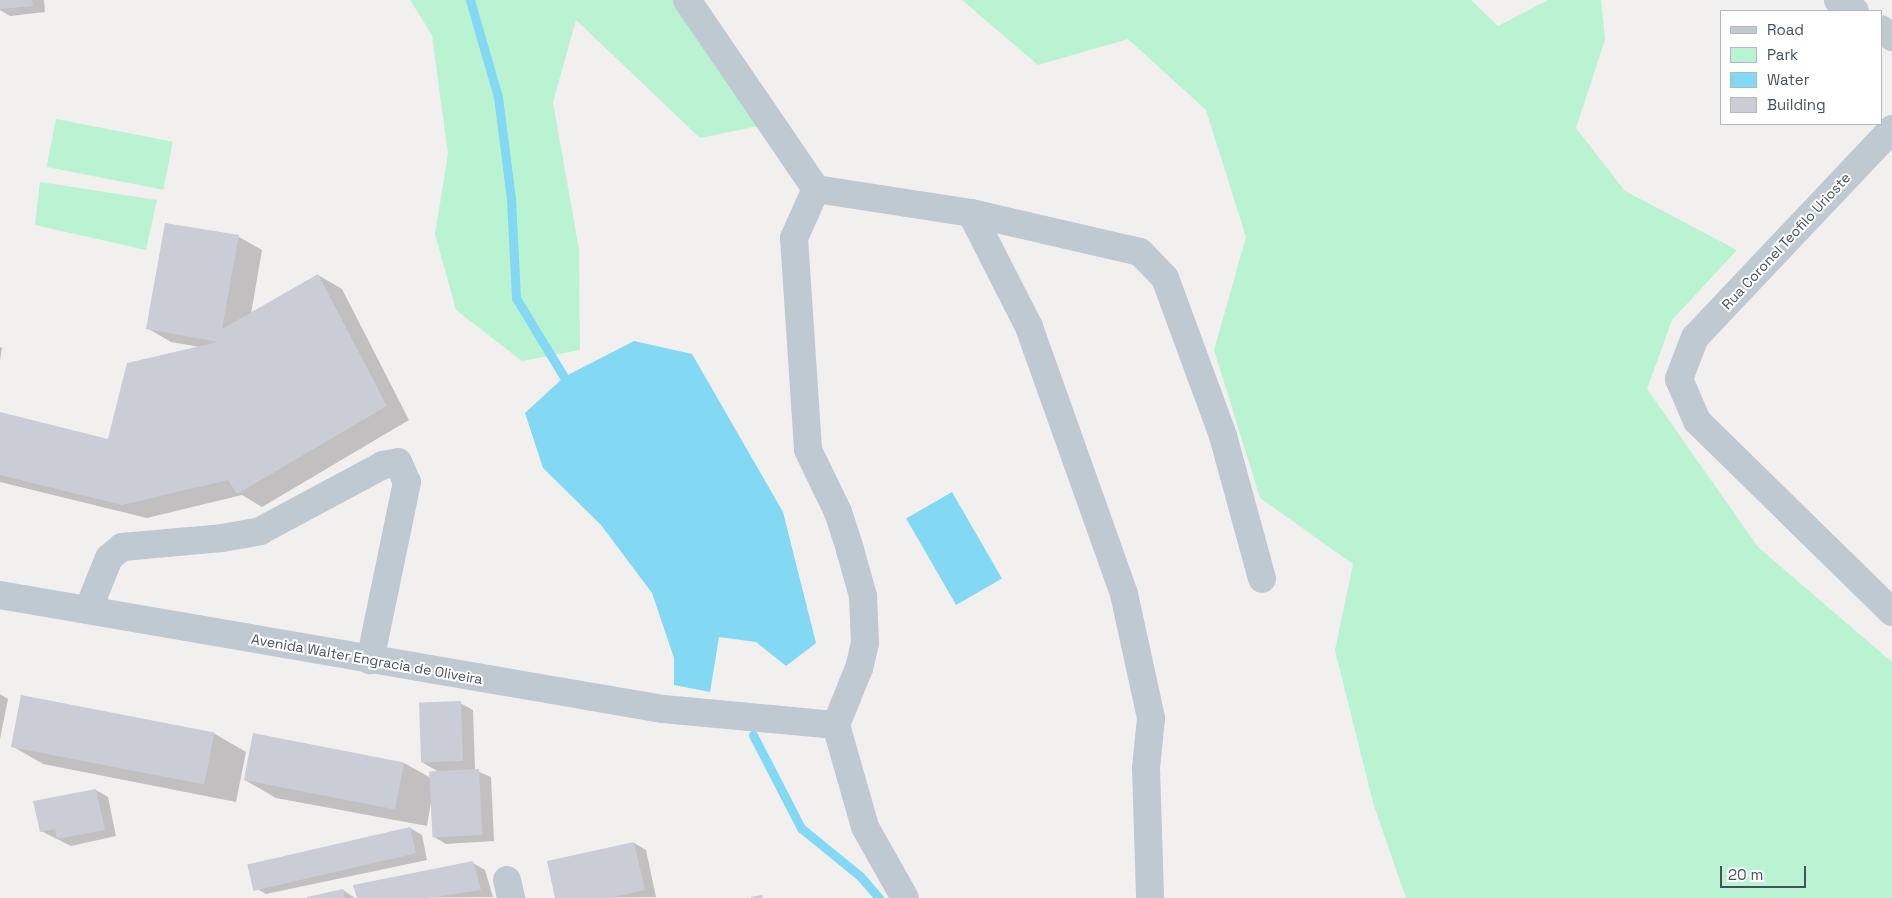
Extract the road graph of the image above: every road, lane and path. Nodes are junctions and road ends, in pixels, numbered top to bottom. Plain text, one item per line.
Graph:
1 (687, 0) edge
2 (1838, 0) edge
3 (1853, 10) edge
4 (1892, 129) edge
5 (816, 190) junction
6 (971, 213) junction
7 (1262, 579) dead end
8 (0, 594) edge
9 (88, 610) junction
10 (1892, 612) edge
11 (370, 660) junction
12 (836, 726) junction
13 (905, 898) edge
14 (1150, 898) edge

1 - 5 street
2 - 3 street
4 - 10 street, Rua Coronel Teofilo Urioste
5 - 6 street
5 - 12 street
6 - 7 street
6 - 14 street
8 - 9 street, Avenida Walter Engracia de Oliveira
9 - 11 street, Avenida Walter Engracia de Oliveira
9 - 11 street
11 - 12 street, Avenida Walter Engracia de Oliveira
12 - 13 street

